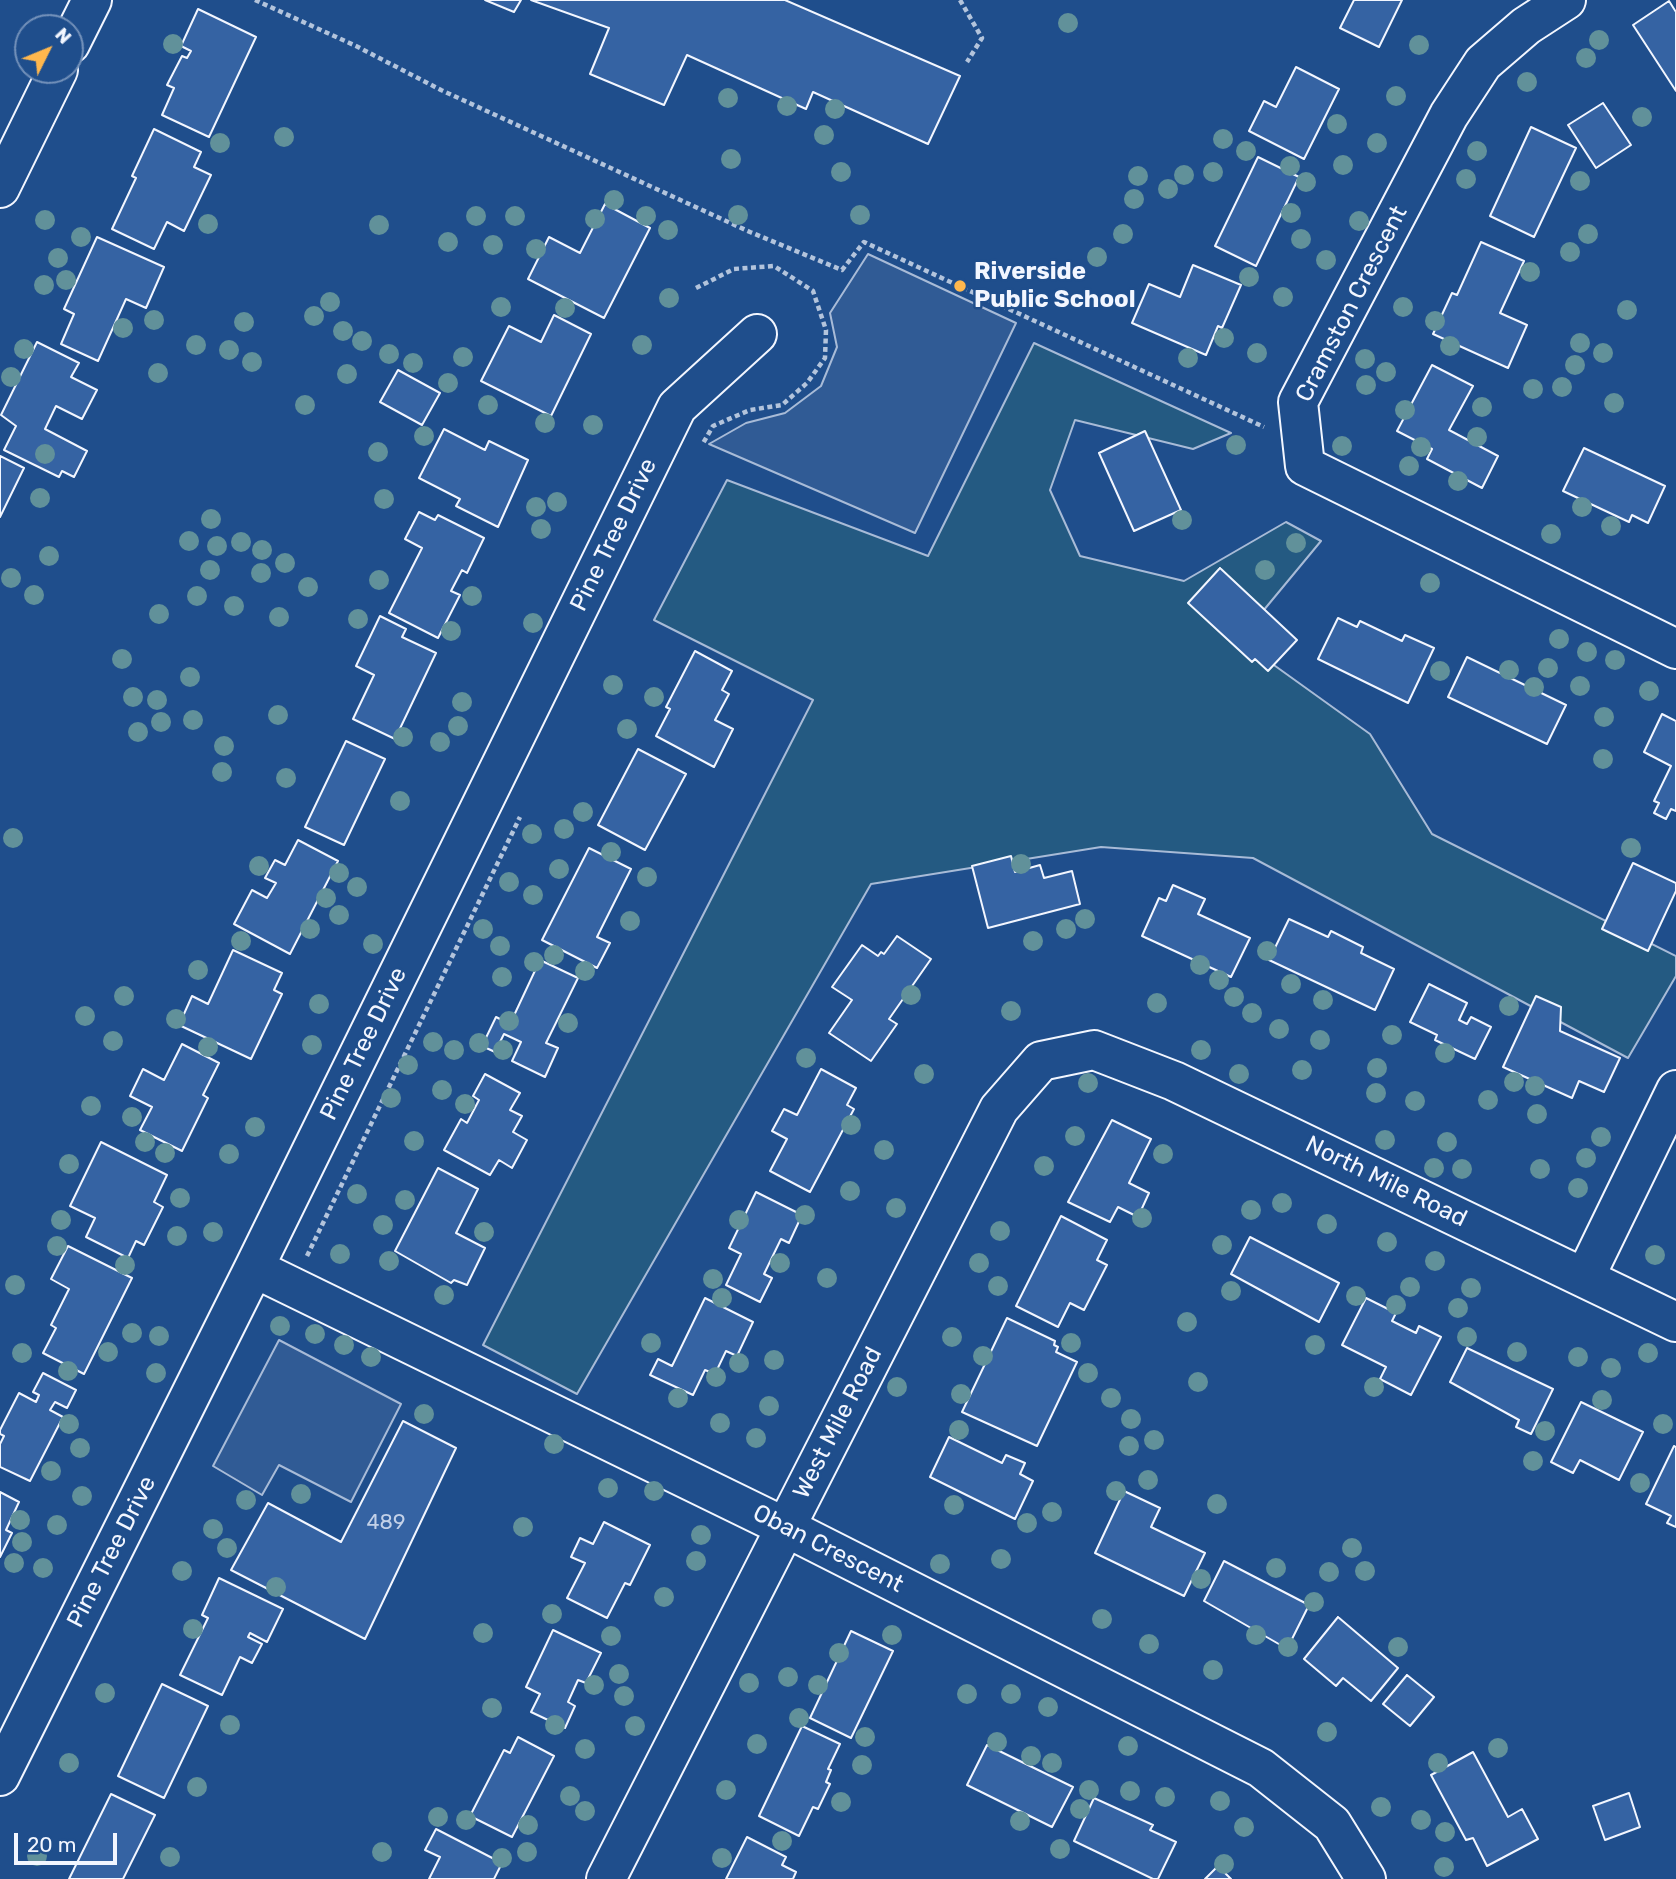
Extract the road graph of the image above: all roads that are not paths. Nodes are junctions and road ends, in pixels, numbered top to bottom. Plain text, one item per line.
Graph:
1 (92, 0) edge
2 (1566, 0) edge
3 (84, 16) edge
4 (51, 84) edge
5 (0, 188) edge
6 (757, 334) dead end
7 (1676, 649) edge
8 (1094, 1050) joint
9 (1676, 1090) edge
10 (254, 1268) junction
11 (1585, 1278) junction
12 (1676, 1322) edge
13 (785, 1527) junction
14 (0, 1776) edge
15 (606, 1879) edge
16 (1366, 1879) edge

1 - 3 street
2 - 7 street, Cramston Crescent
4 - 5 street
6 - 10 street, Pine Tree Drive
8 - 11 street, North Mile Road
8 - 13 street, West Mile Road
9 - 11 street
10 - 13 street, Oban Crescent
10 - 14 street, Pine Tree Drive
11 - 12 street, North Mile Road
13 - 15 street, West Mile Road
13 - 16 street, Oban Crescent

